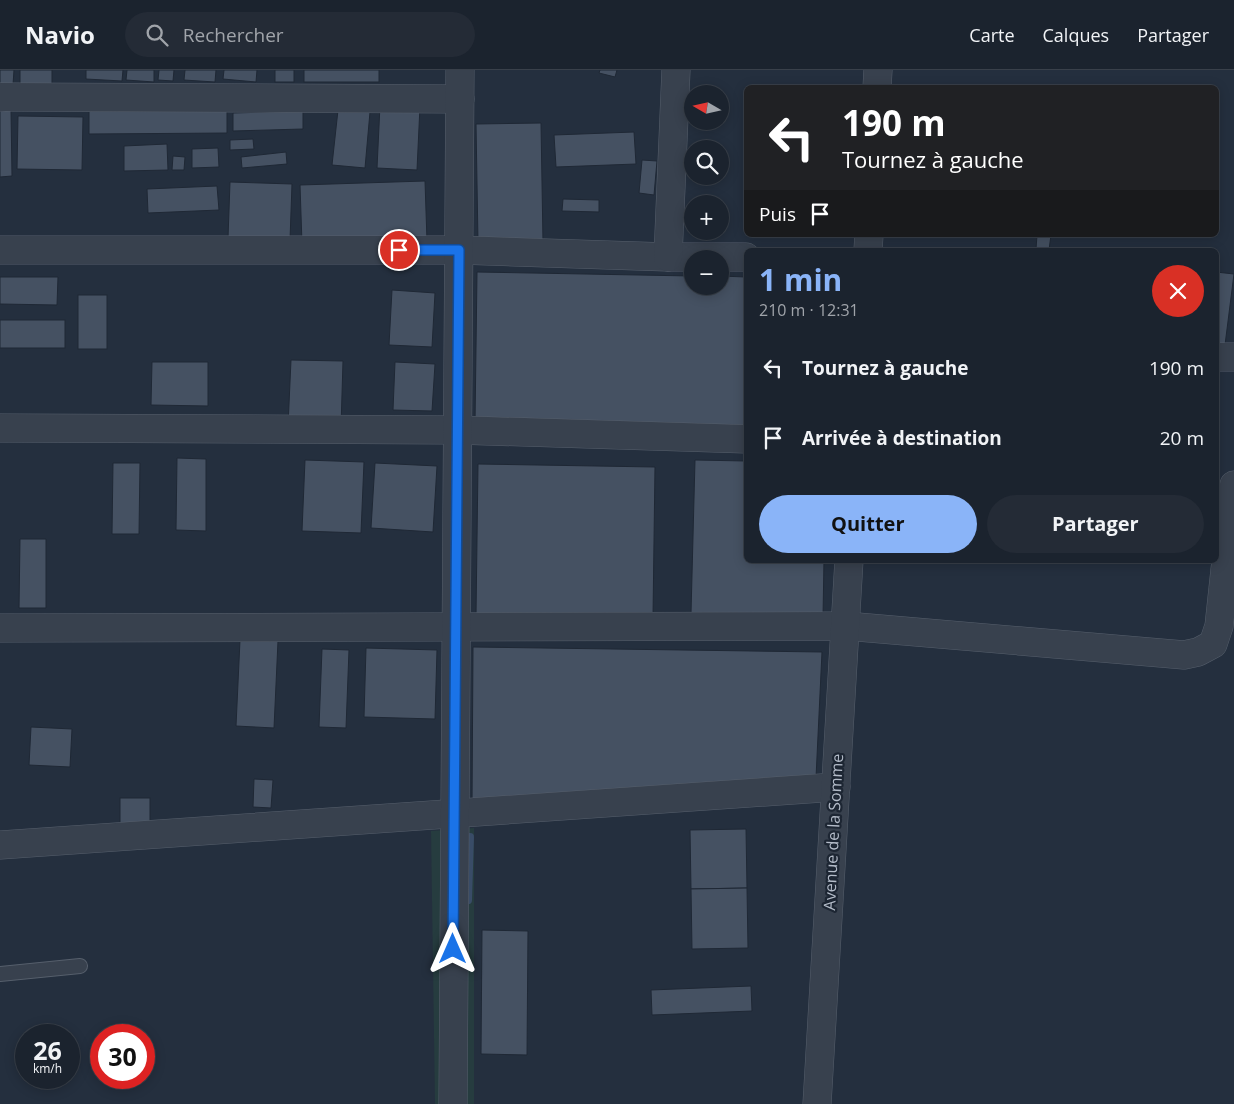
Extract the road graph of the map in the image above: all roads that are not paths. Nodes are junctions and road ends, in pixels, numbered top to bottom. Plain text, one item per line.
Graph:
1 (460, 70) edge
2 (676, 70) edge
3 (878, 70) edge
4 (877, 85) edge
5 (0, 97) edge
6 (460, 99) junction
7 (0, 250) edge
8 (459, 250) junction
9 (668, 257) junction
10 (744, 257) edge
11 (1219, 357) edge
12 (1234, 357) edge
13 (0, 428) edge
14 (457, 430) junction
15 (744, 439) edge
16 (1234, 485) edge
17 (850, 563) edge
18 (456, 626) junction
19 (846, 626) junction
20 (0, 628) edge
21 (836, 787) junction
22 (454, 814) junction
23 (0, 845) edge
24 (80, 966) dead end
25 (0, 974) edge
26 (453, 1104) edge
27 (817, 1104) edge

1 - 6 street
2 - 9 street
3 - 4 street
5 - 6 street
6 - 8 street
7 - 8 street
8 - 9 street
8 - 14 street
9 - 10 street
11 - 12 street
13 - 14 street
14 - 15 street
14 - 18 street
16 - 19 street
17 - 19 street, Avenue de la Somme
18 - 19 street
18 - 20 street
18 - 22 street
19 - 21 street, Avenue de la Somme
21 - 22 street
21 - 27 street, Avenue de la Somme
22 - 23 street
22 - 26 street
24 - 25 lane

